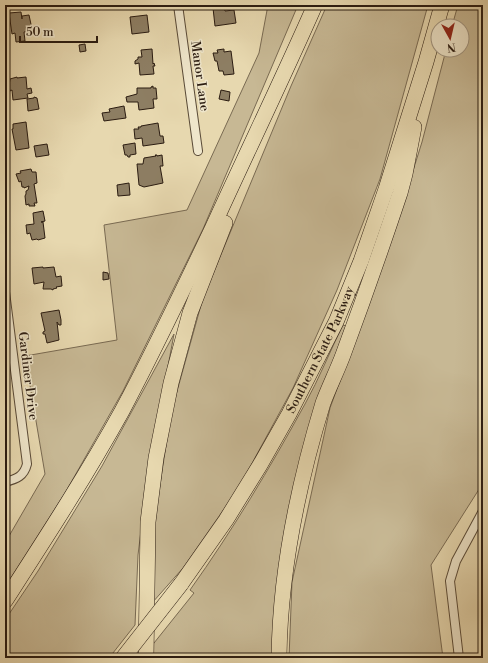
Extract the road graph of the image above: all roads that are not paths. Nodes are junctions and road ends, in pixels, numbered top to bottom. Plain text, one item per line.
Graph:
1 (178, 5) edge
2 (315, 5) edge
3 (442, 5) edge
4 (426, 62) junction
5 (282, 81) junction
6 (198, 151) dead end
7 (5, 292) edge
8 (5, 482) edge
9 (483, 511) edge
10 (5, 601) edge
11 (123, 658) edge
12 (146, 658) edge
13 (280, 658) edge
14 (459, 658) edge

1 - 6 street, Manor Lane
2 - 5 highway
3 - 4 highway, Southern State Parkway
4 - 11 highway, Southern State Parkway, bridge
4 - 13 highway
5 - 10 highway
5 - 12 highway
7 - 8 street, Gardiner Drive
9 - 14 street

